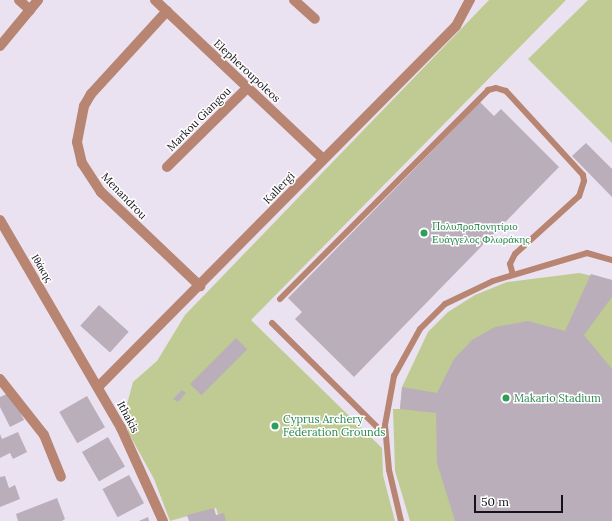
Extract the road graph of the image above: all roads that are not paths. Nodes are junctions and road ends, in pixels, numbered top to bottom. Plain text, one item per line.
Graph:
1 (19, 0) edge
2 (38, 0) edge
3 (155, 0) edge
4 (294, 0) edge
5 (470, 0) edge
6 (30, 10) junction
7 (167, 11) junction
8 (315, 18) dead end
9 (0, 46) edge
10 (247, 88) junction
11 (323, 159) junction
12 (167, 167) dead end
13 (0, 220) edge
14 (612, 260) edge
15 (513, 275) junction
16 (200, 286) junction
17 (280, 299) dead end
18 (272, 323) dead end
19 (64, 328) joint
20 (0, 379) edge
21 (98, 387) junction
22 (385, 435) junction
23 (62, 477) dead end
24 (163, 521) edge
25 (401, 521) edge

1 - 6 street
2 - 6 street
3 - 7 street, Elepheroupoleos
4 - 8 street
5 - 11 street, Kallergi
6 - 9 street
7 - 10 street, Elepheroupoleos
7 - 16 street, Menandrou
10 - 11 street, Elepheroupoleos
10 - 12 street, Markou Giangou
11 - 16 street, Kallergi
13 - 19 street, Ιθάκης
14 - 15 lane
15 - 17 lane
15 - 22 lane
16 - 21 street, Kallergi
18 - 22 lane
19 - 21 street, Ithakis
20 - 23 street
21 - 24 street, Ithakis
22 - 25 lane

